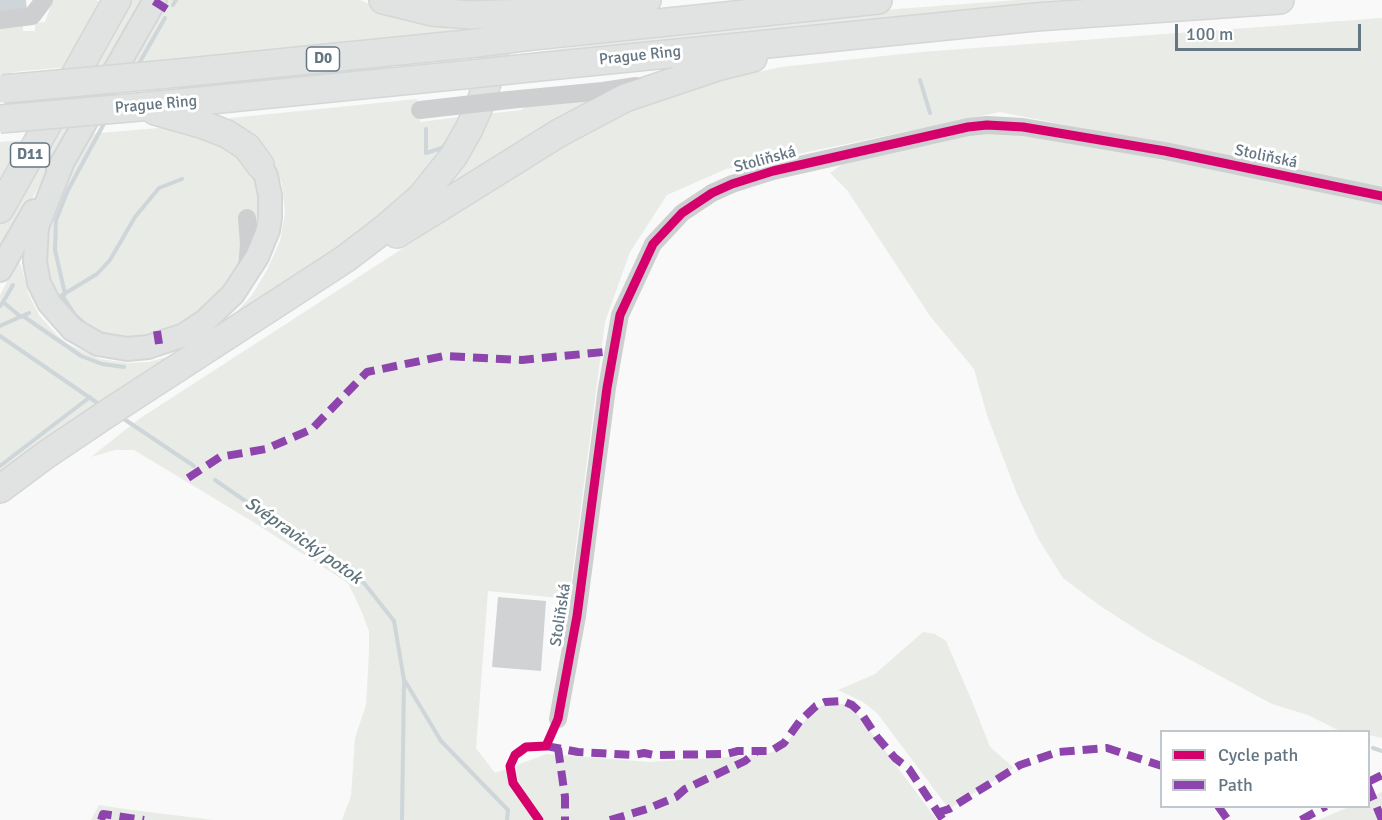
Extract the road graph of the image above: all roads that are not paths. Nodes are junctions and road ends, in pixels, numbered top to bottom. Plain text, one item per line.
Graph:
1 (44, 0) edge
2 (155, 0) edge
3 (383, 0) edge
4 (498, 0) edge
5 (647, 0) edge
6 (878, 0) edge
7 (1280, 0) edge
8 (112, 1) edge
9 (0, 20) edge
10 (526, 25) junction
11 (848, 36) junction
12 (682, 78) junction
13 (1, 89) edge
14 (153, 108) junction
15 (420, 110) dead end
16 (0, 119) edge
17 (64, 159) junction
18 (260, 165) joint
19 (1382, 196) edge
20 (0, 209) edge
21 (247, 218) dead end
22 (0, 270) edge
23 (246, 276) junction
24 (299, 289) junction
25 (0, 489) edge
26 (558, 719) dead end

1 - 9 lane
2 - 17 main road
3 - 10 highway, bridge
4 - 24 highway
5 - 10 highway
6 - 10 highway, Prague Ring / D0
7 - 11 highway, Prague Ring / D0
8 - 20 highway, D11
10 - 13 highway, Prague Ring / D0, bridge
11 - 12 highway
11 - 14 highway, Prague Ring / D0, bridge
12 - 15 lane, bridge
12 - 24 highway
14 - 16 highway, Prague Ring / D0, bridge
14 - 18 highway
17 - 22 main road
17 - 23 main road
18 - 23 main road
19 - 26 lane, Stoliňská
21 - 23 lane
24 - 25 highway

